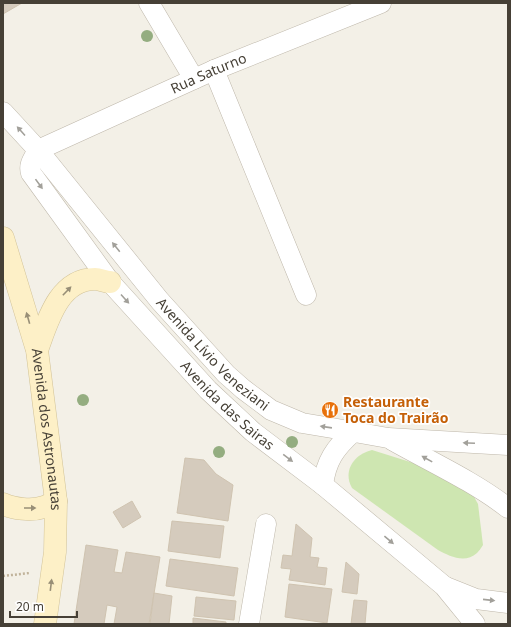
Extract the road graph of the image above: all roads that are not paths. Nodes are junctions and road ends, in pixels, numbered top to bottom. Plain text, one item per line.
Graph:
1 (149, 3) edge
2 (381, 3) edge
3 (214, 70) junction
4 (194, 79) junction
5 (3, 112) edge
6 (38, 150) junction
7 (3, 238) edge
8 (110, 282) junction
9 (306, 295) dead end
10 (37, 350) junction
11 (353, 432) junction
12 (388, 438) junction
13 (508, 445) edge
14 (323, 485) junction
15 (56, 501) junction
16 (3, 504) edge
17 (508, 508) edge
18 (266, 524) dead end
19 (444, 586) junction
20 (508, 602) edge
21 (46, 624) edge
22 (249, 624) edge
23 (475, 624) edge

1 - 4 street
2 - 3 street, Rua Saturno
3 - 4 street, Rua Saturno
3 - 9 street
4 - 6 street, Rua Saturno
6 -> 5 street, Avenida Lívio Veneziani
6 -> 8 street, Avenida das Sairas
11 -> 6 street, Avenida Lívio Veneziani
10 -> 7 main road, Avenida dos Astronautas
10 -> 8 main road
8 -> 14 street, Avenida das Sairas
10 - 15 main road, Avenida dos Astronautas
11 - 12 street, Avenida Lívio Veneziani
11 - 14 street
13 -> 12 street, Avenida Lívio Veneziani
17 -> 12 street
14 -> 19 street, Avenida das Sairas
16 -> 15 main road
21 -> 15 main road, Avenida dos Astronautas
18 - 22 street
19 -> 20 street
19 - 23 street, Avenida das Sairas

